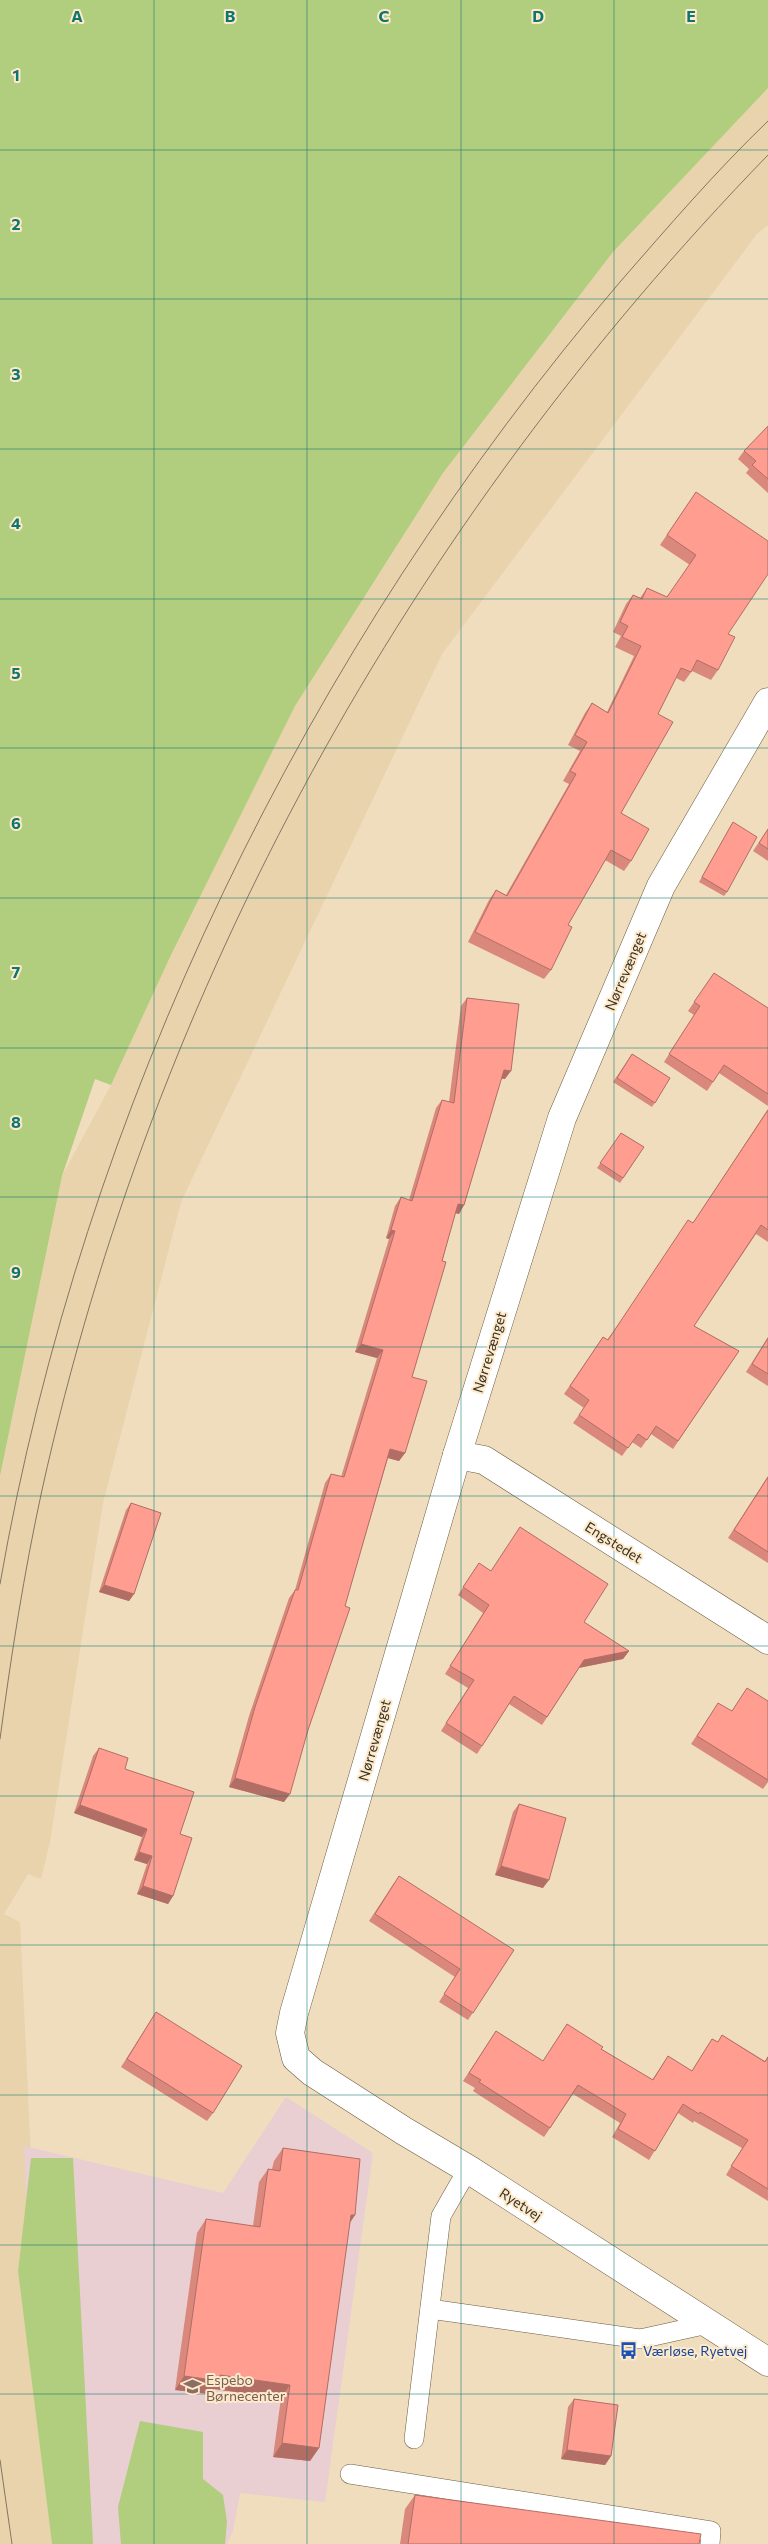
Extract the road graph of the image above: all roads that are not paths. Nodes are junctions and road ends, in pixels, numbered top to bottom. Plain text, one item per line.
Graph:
1 (768, 702) edge
2 (457, 1455) junction
3 (768, 1640) edge
4 (290, 2033) joint
5 (468, 2169) junction
6 (430, 2309) junction
7 (708, 2324) junction
8 (768, 2362) edge
9 (414, 2439) dead end
10 (350, 2474) dead end
11 (710, 2544) edge

1 - 2 street, Nørrevænget
2 - 3 street, Engstedet
2 - 4 street, Nørrevænget
4 - 5 street, Ryetvej
5 - 6 lane
5 - 7 street, Ryetvej
6 - 7 lane
6 - 9 lane
7 - 8 street, Ryetvej
10 - 11 lane

